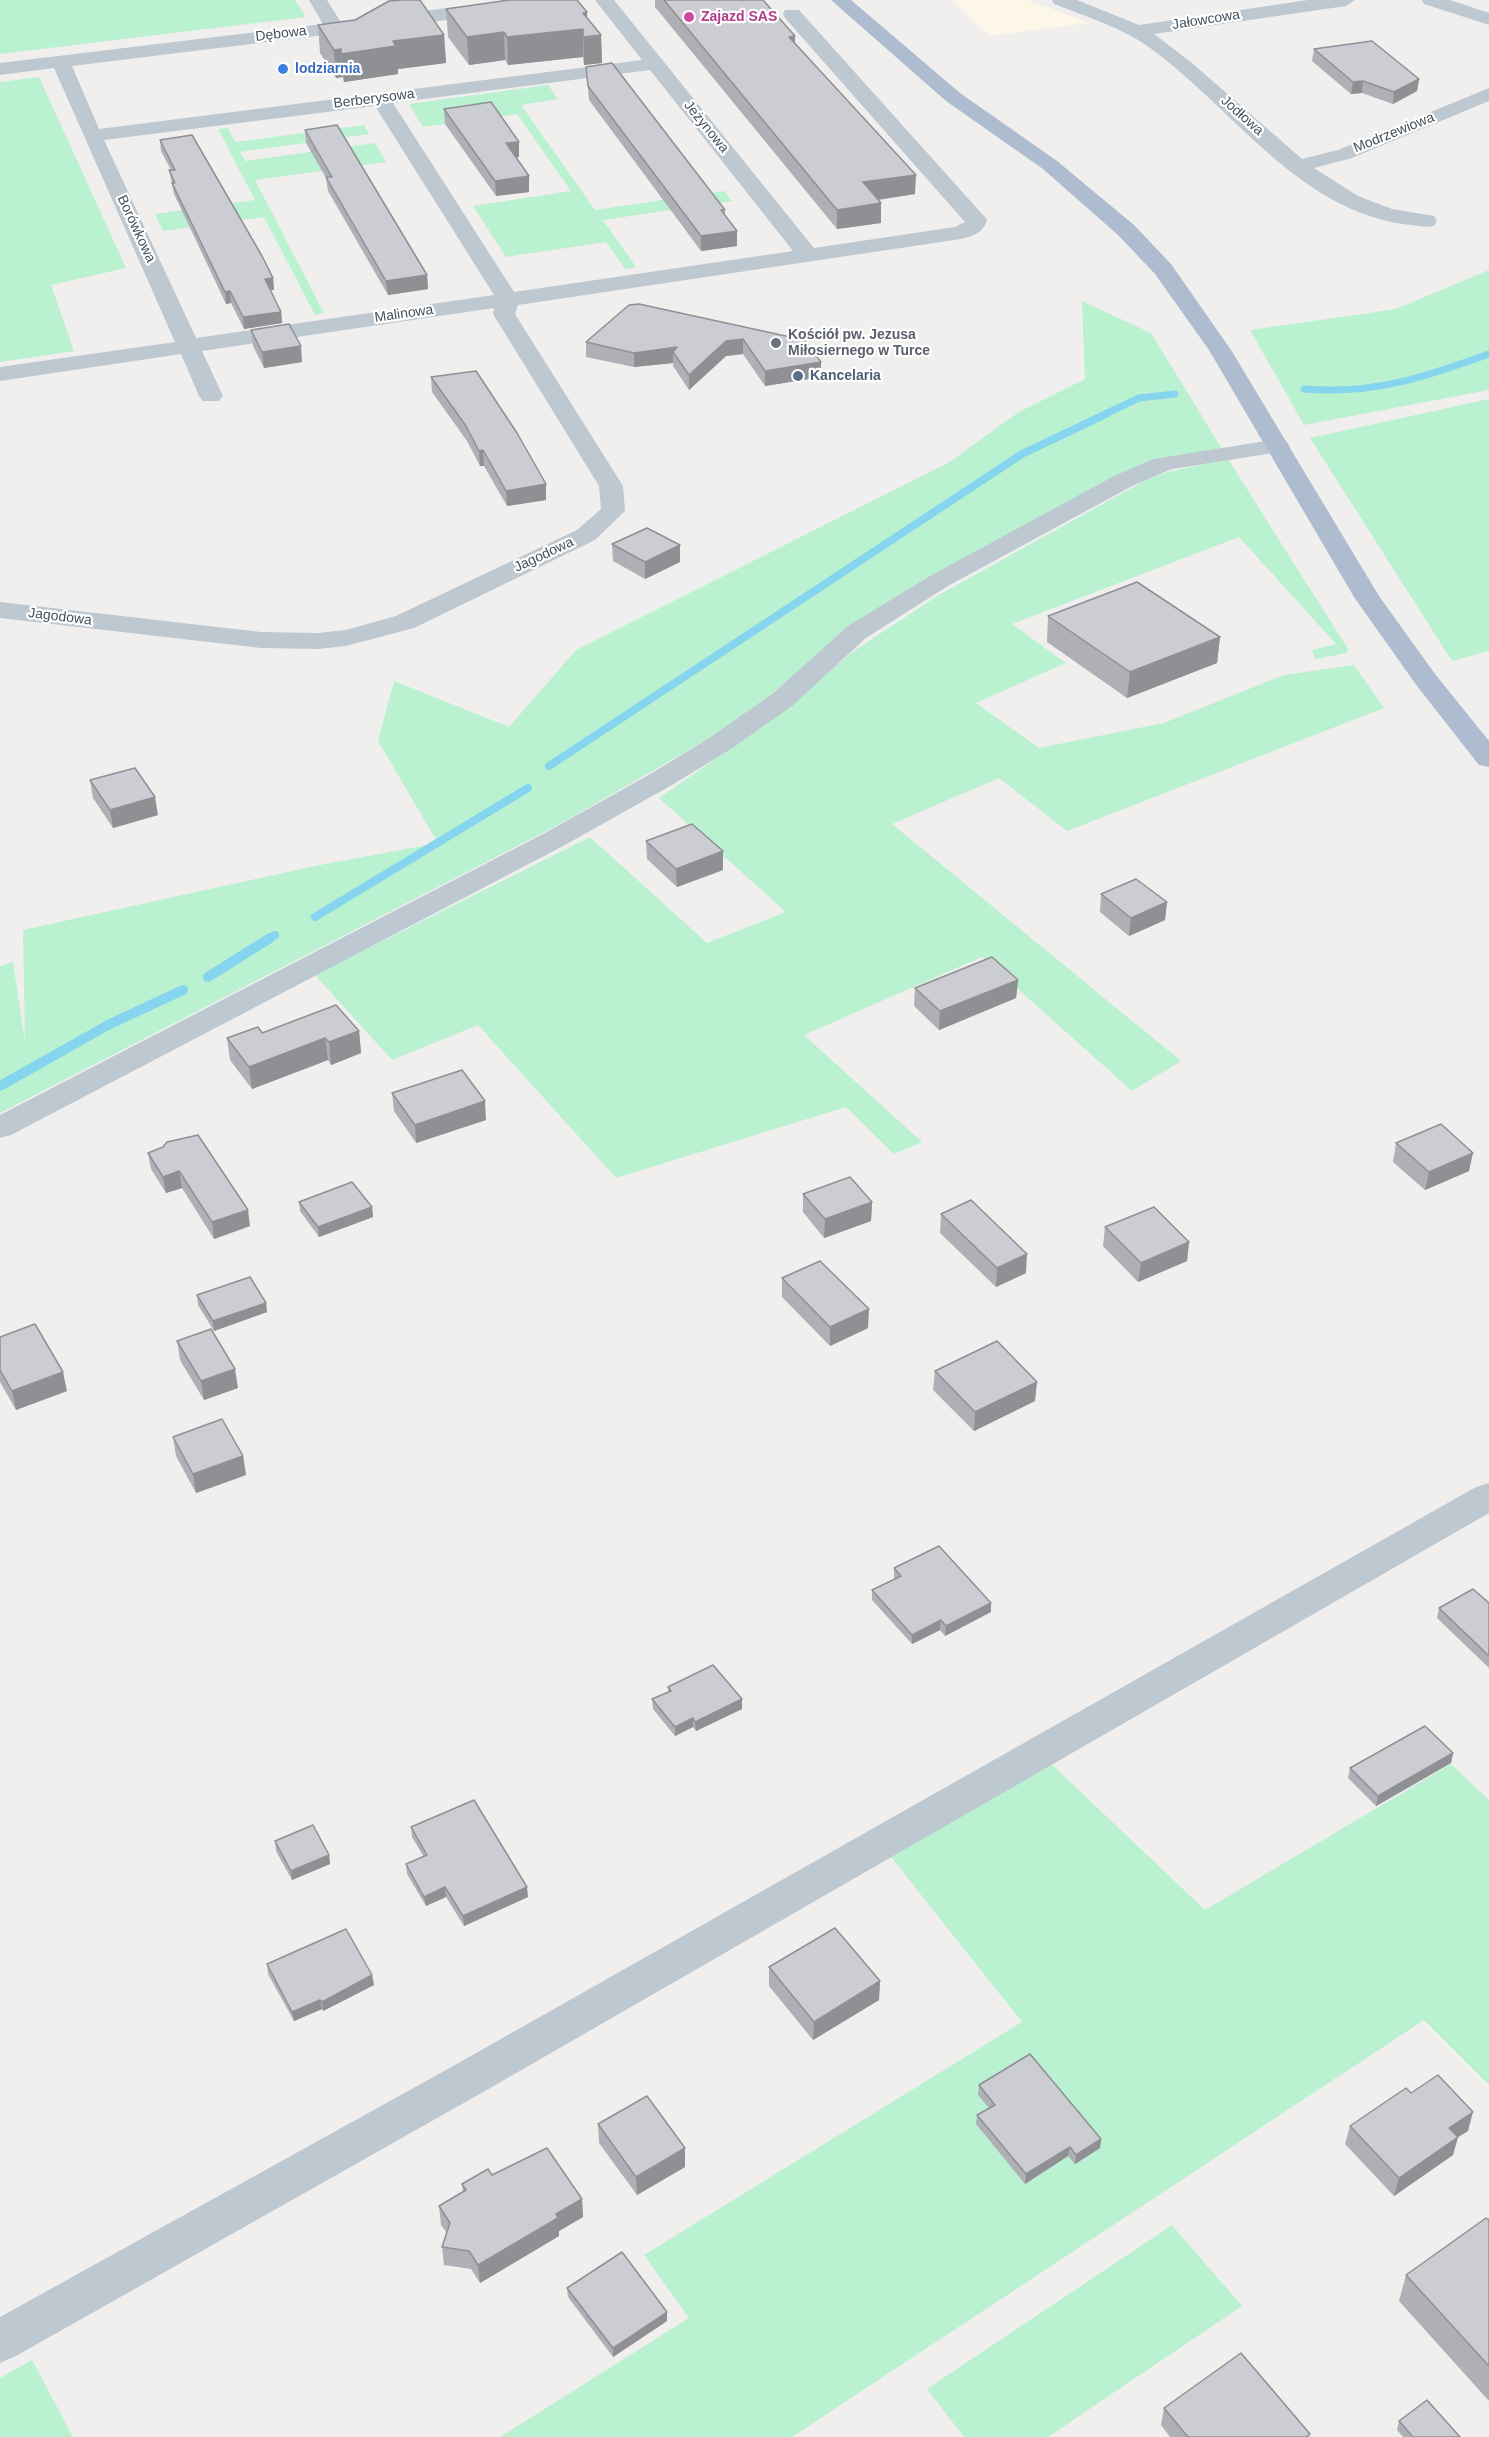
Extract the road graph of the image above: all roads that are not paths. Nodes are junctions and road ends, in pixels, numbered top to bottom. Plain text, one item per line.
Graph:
1 (318, 0) edge
2 (561, 0) edge
3 (604, 0) edge
4 (840, 0) edge
5 (1061, 0) edge
6 (1346, 0) edge
7 (1431, 0) edge
8 (792, 14) dead end
9 (1489, 19) edge
10 (335, 28) junction
11 (1137, 31) junction
12 (61, 62) junction
13 (655, 64) junction
14 (0, 69) edge
15 (1489, 94) edge
16 (380, 98) junction
17 (988, 98) dead end
18 (92, 136) junction
19 (1050, 165) junction
20 (1298, 166) junction
21 (1426, 221) dead end
22 (807, 254) junction
23 (508, 299) junction
24 (189, 347) junction
25 (0, 374) edge
26 (211, 396) dead end
27 (1278, 446) junction
28 (0, 610) edge
29 (1489, 759) edge
30 (0, 1128) edge
31 (1489, 1496) edge
32 (0, 2341) edge

1 - 10 street
2 - 10 street, Dębowa
3 - 13 street, Jeżynowa
4 - 19 main road
5 - 11 street, Jodłowa
6 - 11 street, Jałowcowa
7 - 9 street
8 - 22 street, Malinowa
10 - 12 street, Dębowa
11 - 20 street, Jodłowa
12 - 14 street, Dębowa
12 - 18 street, Borówkowa
13 - 16 street, Berberysowa
13 - 22 street, Jeżynowa
15 - 20 street, Modrzewiowa
16 - 18 street, Berberysowa
16 - 23 street, Jagodowa
17 - 19 main road
18 - 24 street, Borówkowa
19 - 27 main road
20 - 21 street, Jodłowa
22 - 23 street, Malinowa
23 - 24 street, Malinowa
23 - 28 street, Jagodowa
24 - 25 street, Malinowa
24 - 26 street, Borówkowa
27 - 29 main road
27 - 30 street
31 - 32 street

